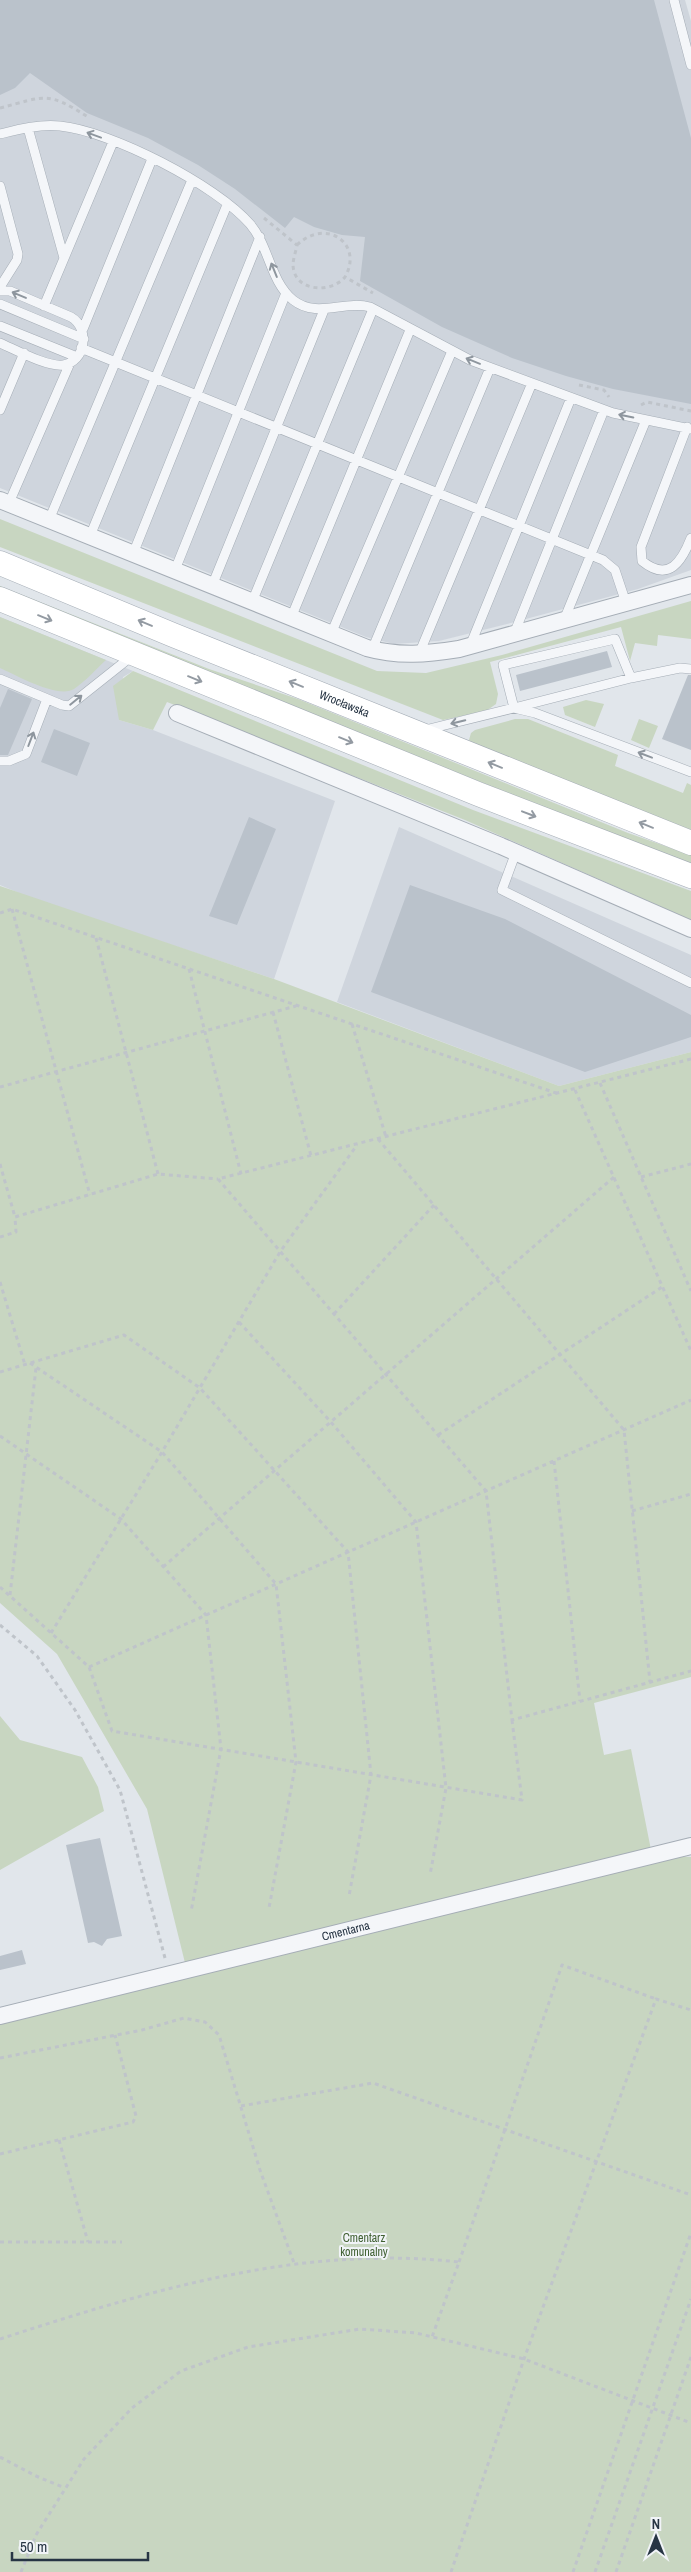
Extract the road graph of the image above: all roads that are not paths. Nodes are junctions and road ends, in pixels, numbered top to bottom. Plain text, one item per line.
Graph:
1 (674, 0) edge
2 (691, 66) edge
3 (28, 128) junction
4 (0, 134) edge
5 (112, 142) junction
6 (152, 159) junction
7 (192, 180) junction
8 (0, 186) edge
9 (227, 205) junction
10 (260, 237) junction
11 (64, 258) junction
12 (0, 289) edge
13 (286, 293) junction
14 (0, 304) edge
15 (44, 306) junction
16 (373, 309) junction
17 (324, 310) junction
18 (0, 326) edge
19 (83, 329) junction
20 (410, 330) junction
21 (0, 343) edge
22 (82, 343) junction
23 (452, 351) junction
24 (24, 353) junction
25 (73, 360) junction
26 (116, 362) junction
27 (490, 368) junction
28 (156, 378) junction
29 (532, 383) junction
30 (197, 395) junction
31 (571, 398) junction
32 (0, 410) edge
33 (604, 410) junction
34 (238, 412) junction
35 (646, 420) junction
36 (276, 427) junction
37 (689, 428) edge
38 (317, 444) junction
39 (356, 460) junction
40 (398, 477) junction
41 (438, 493) junction
42 (4, 502) edge
43 (479, 510) junction
44 (49, 520) junction
45 (518, 526) junction
46 (90, 536) junction
47 (691, 538) edge
48 (552, 539) junction
49 (133, 554) junction
50 (590, 555) junction
51 (0, 563) edge
52 (175, 570) junction
53 (691, 585) edge
54 (212, 586) junction
55 (0, 599) edge
56 (252, 602) junction
57 (626, 603) junction
58 (291, 618) junction
59 (564, 620) junction
60 (331, 634) junction
61 (514, 634) junction
62 (470, 646) junction
63 (372, 650) junction
64 (135, 654) junction
65 (419, 654) junction
66 (691, 669) edge
67 (631, 678) junction
68 (0, 679) edge
69 (47, 699) junction
70 (514, 708) junction
71 (177, 712) dead end
72 (415, 732) junction
73 (0, 761) edge
74 (691, 772) edge
75 (691, 843) edge
76 (516, 852) junction
77 (691, 876) edge
78 (691, 929) edge
79 (691, 983) edge
80 (691, 1846) edge
81 (0, 2016) edge

1 - 2 lane
3 - 4 lane
5 -> 3 lane
3 - 11 lane
5 - 6 lane
5 - 11 lane
6 - 7 lane
6 - 19 lane
7 - 9 lane
7 - 26 lane
8 - 12 lane
9 - 10 lane
9 - 28 lane
13 -> 10 lane
10 - 30 lane
11 - 15 lane
15 -> 12 lane
13 - 17 lane
13 - 34 lane
14 - 22 lane
15 - 19 lane
16 - 17 lane
16 - 20 lane
16 - 38 lane
17 - 36 lane
18 - 25 lane
19 - 22 lane
20 - 23 lane
20 - 39 lane
21 - 24 lane
22 - 25 lane
22 - 26 lane
27 -> 23 lane
23 - 40 lane
24 - 25 lane
24 - 32 lane
25 - 42 lane
26 - 28 lane
26 - 44 lane
27 - 29 lane
27 - 41 lane
28 - 30 lane
28 - 46 lane
29 - 31 lane
29 - 43 lane
30 - 34 lane
30 - 49 lane
31 - 33 lane
31 - 45 lane
35 -> 33 lane
33 - 48 lane
34 - 36 lane
34 - 52 lane
35 - 37 lane
35 - 50 lane
36 - 38 lane
36 - 54 lane
37 - 47 lane
38 - 39 lane
38 - 56 lane
39 - 40 lane
39 - 58 lane
40 - 41 lane
40 - 60 lane
41 - 43 lane
41 - 63 lane
42 - 44 street
43 - 45 lane
43 - 65 lane
44 - 46 street
45 - 48 lane
45 - 62 lane
46 - 49 street
48 - 50 lane
48 - 61 lane
49 - 52 street
50 - 57 lane
50 - 59 lane
72 -> 51 main road, Wrocławska
52 - 54 street
53 - 57 street
54 - 56 street
55 -> 64 main road
56 - 58 street
57 - 59 street
58 - 60 street
59 - 61 street
60 - 63 street
61 - 62 street
62 - 65 street
63 - 65 street
69 -> 64 lane
64 -> 77 main road
66 - 67 lane
67 - 70 lane
67 - 70 lane
68 - 69 lane
73 -> 69 lane
70 -> 72 lane
74 -> 70 lane
71 - 76 street
75 -> 72 main road, Wrocławska
76 - 78 street
76 - 79 lane
80 - 81 street, Cmentarna

